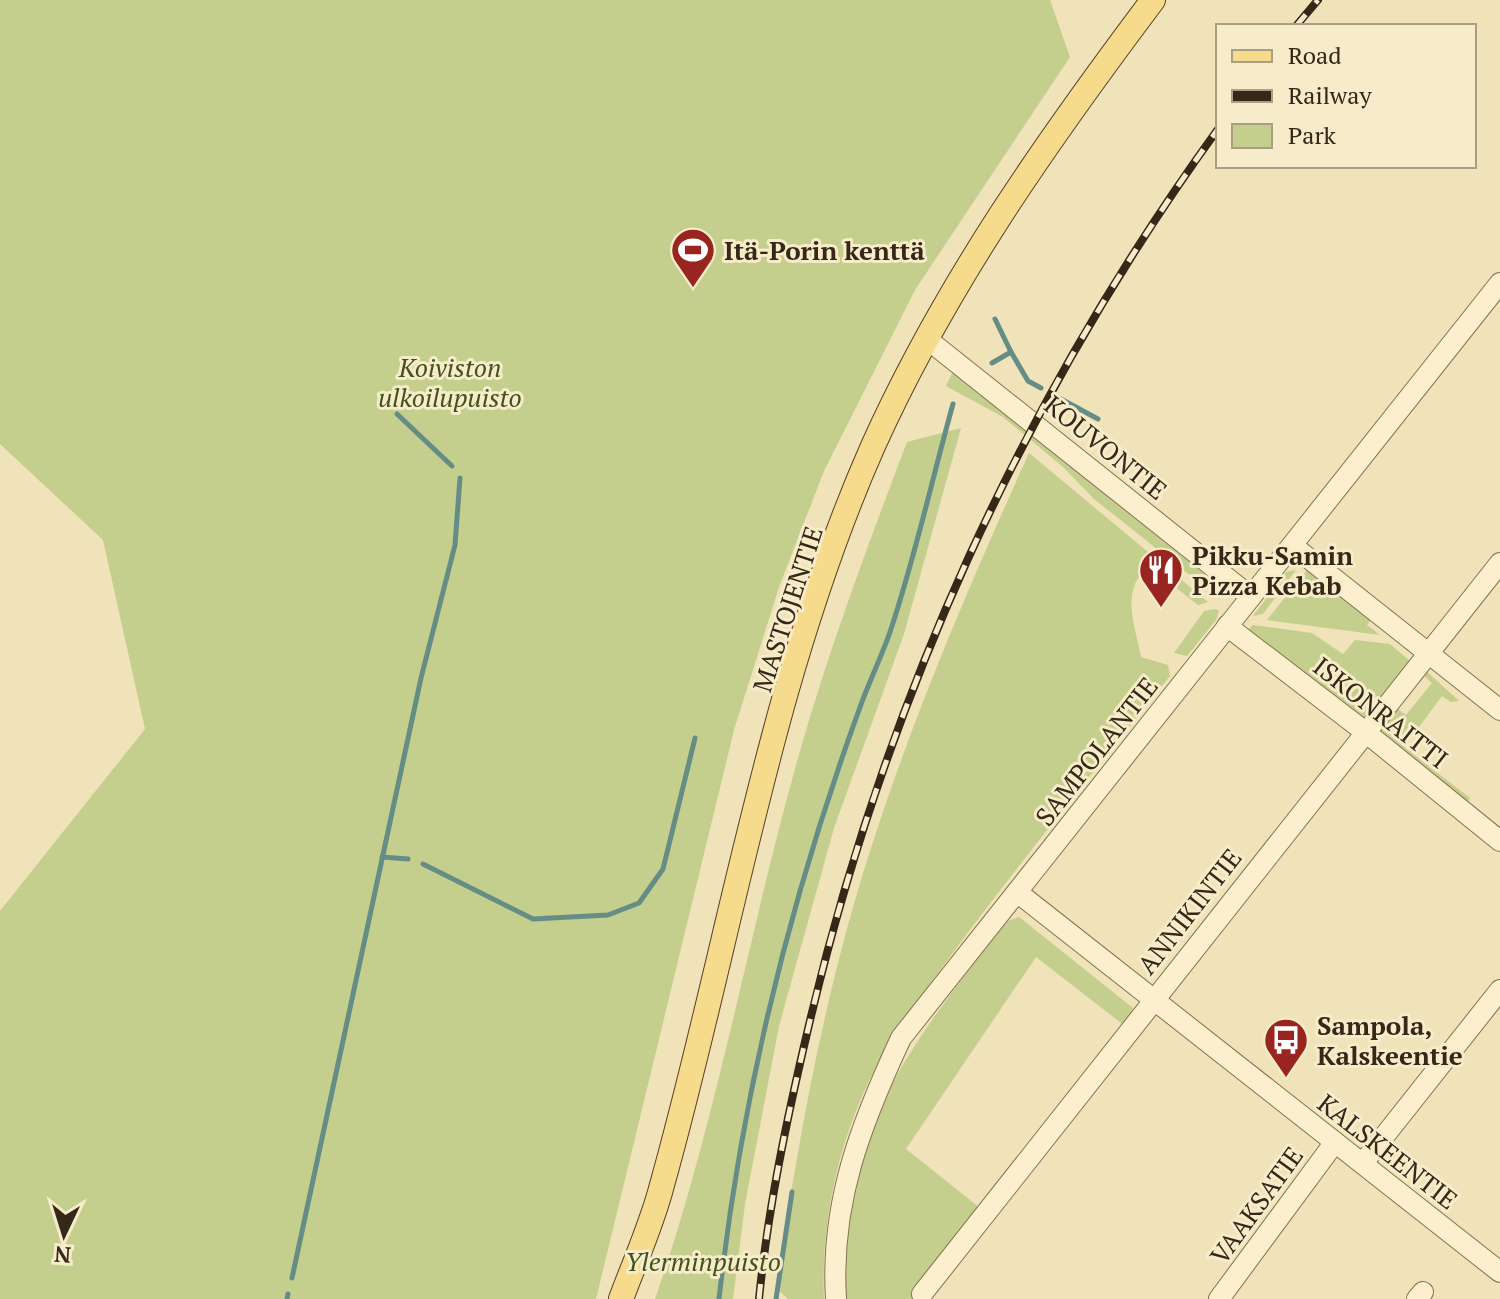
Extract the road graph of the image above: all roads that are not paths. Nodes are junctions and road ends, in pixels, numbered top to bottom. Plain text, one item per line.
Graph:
1 (1153, 0) edge
2 (1500, 283) edge
3 (927, 339) junction
4 (1293, 546) junction
5 (1500, 563) edge
6 (1251, 597) junction
7 (1227, 626) junction
8 (1429, 654) junction
9 (1500, 710) edge
10 (1364, 731) junction
11 (1500, 841) edge
12 (1017, 892) junction
13 (1500, 990) edge
14 (1153, 999) junction
15 (1335, 1142) junction
16 (1363, 1163) junction
17 (1500, 1272) edge
18 (922, 1294) dead end
19 (1225, 1296) edge
20 (621, 1299) edge
21 (836, 1299) edge

1 - 3 main road, MASTOJENTIE
2 - 4 street, SAMPOLANTIE
3 - 6 street, KOUVONTIE
3 - 20 main road, MASTOJENTIE
4 - 6 street, SAMPOLANTIE
4 - 8 street
5 - 8 street, ANNIKINTIE
6 - 7 street, SAMPOLANTIE
7 - 10 street, ISKONRAITTI
7 - 12 street, SAMPOLANTIE
8 - 9 street
8 - 10 street, ANNIKINTIE
10 - 11 street, ISKONRAITTI
10 - 14 street, ANNIKINTIE
12 - 14 street, KALSKEENTIE
12 - 21 street, SAMPOLANTIE
13 - 16 street
14 - 15 street, KALSKEENTIE
14 - 18 street, ANNIKINTIE
15 - 16 street, KALSKEENTIE
15 - 19 street, VAAKSATIE
16 - 17 street, KALSKEENTIE

